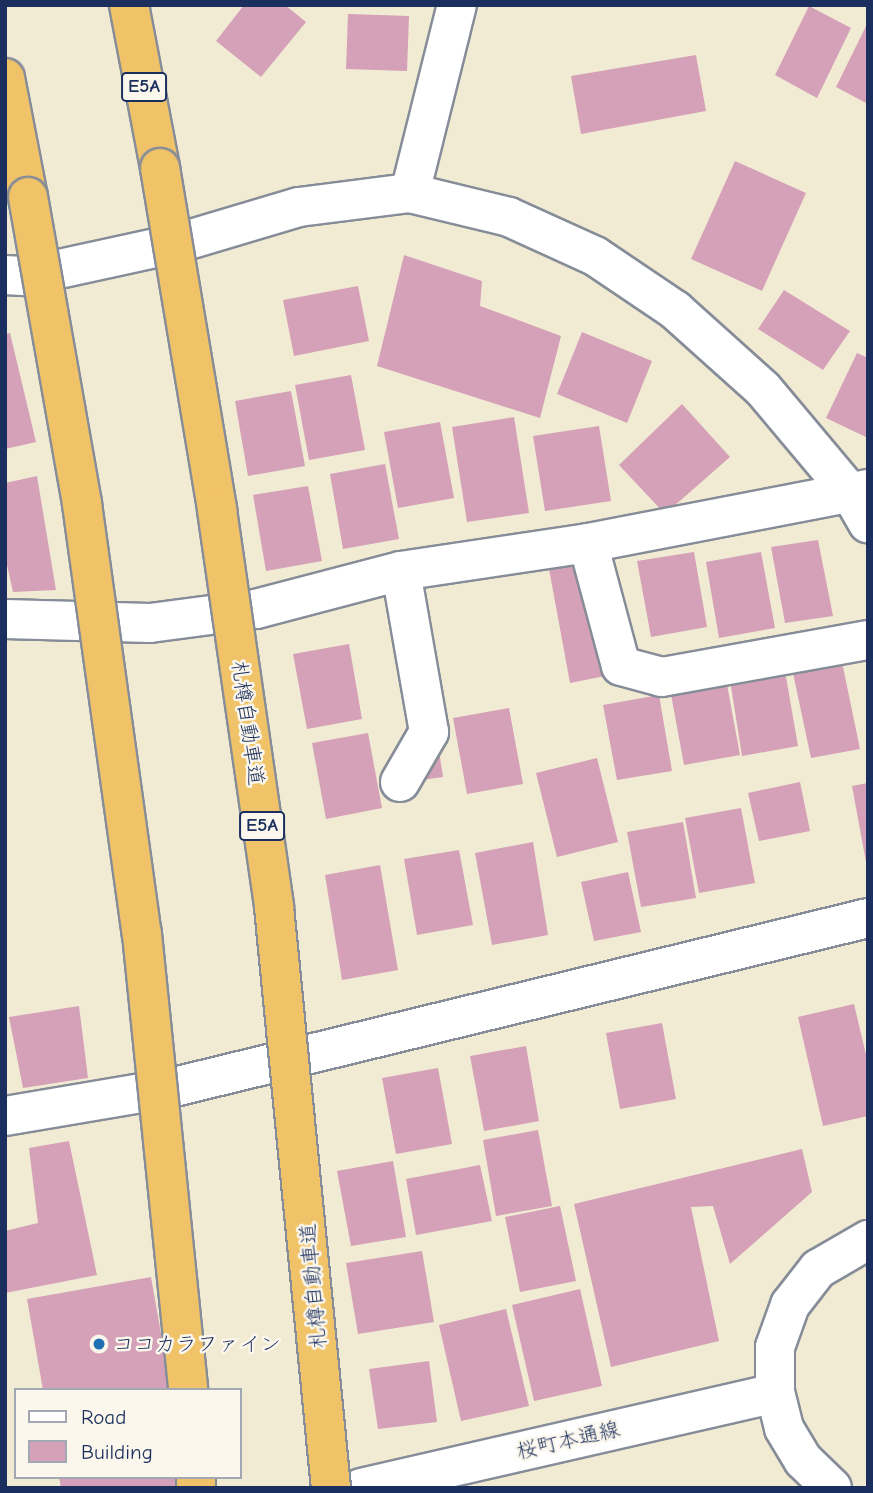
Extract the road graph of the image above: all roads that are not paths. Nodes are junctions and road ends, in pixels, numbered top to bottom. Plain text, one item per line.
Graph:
1 (129, 5) edge
2 (457, 5) edge
3 (5, 78) edge
4 (410, 193) junction
5 (5, 275) edge
6 (862, 502) edge
7 (588, 543) junction
8 (401, 571) junction
9 (5, 619) edge
10 (868, 640) edge
11 (400, 782) dead end
12 (868, 918) edge
13 (5, 1116) edge
14 (868, 1240) edge
15 (188, 1388) edge
16 (775, 1392) junction
17 (331, 1488) edge
18 (361, 1488) edge
19 (832, 1488) edge

1 - 17 highway, 札樽自動車道 / E5A, bridge
2 - 4 street
3 - 15 highway, bridge
4 - 5 street
4 - 6 street
6 - 7 street
7 - 8 street
7 - 10 street
8 - 9 street
8 - 11 street
12 - 13 street
14 - 16 street
16 - 18 street, 桜町本通線
16 - 19 street

